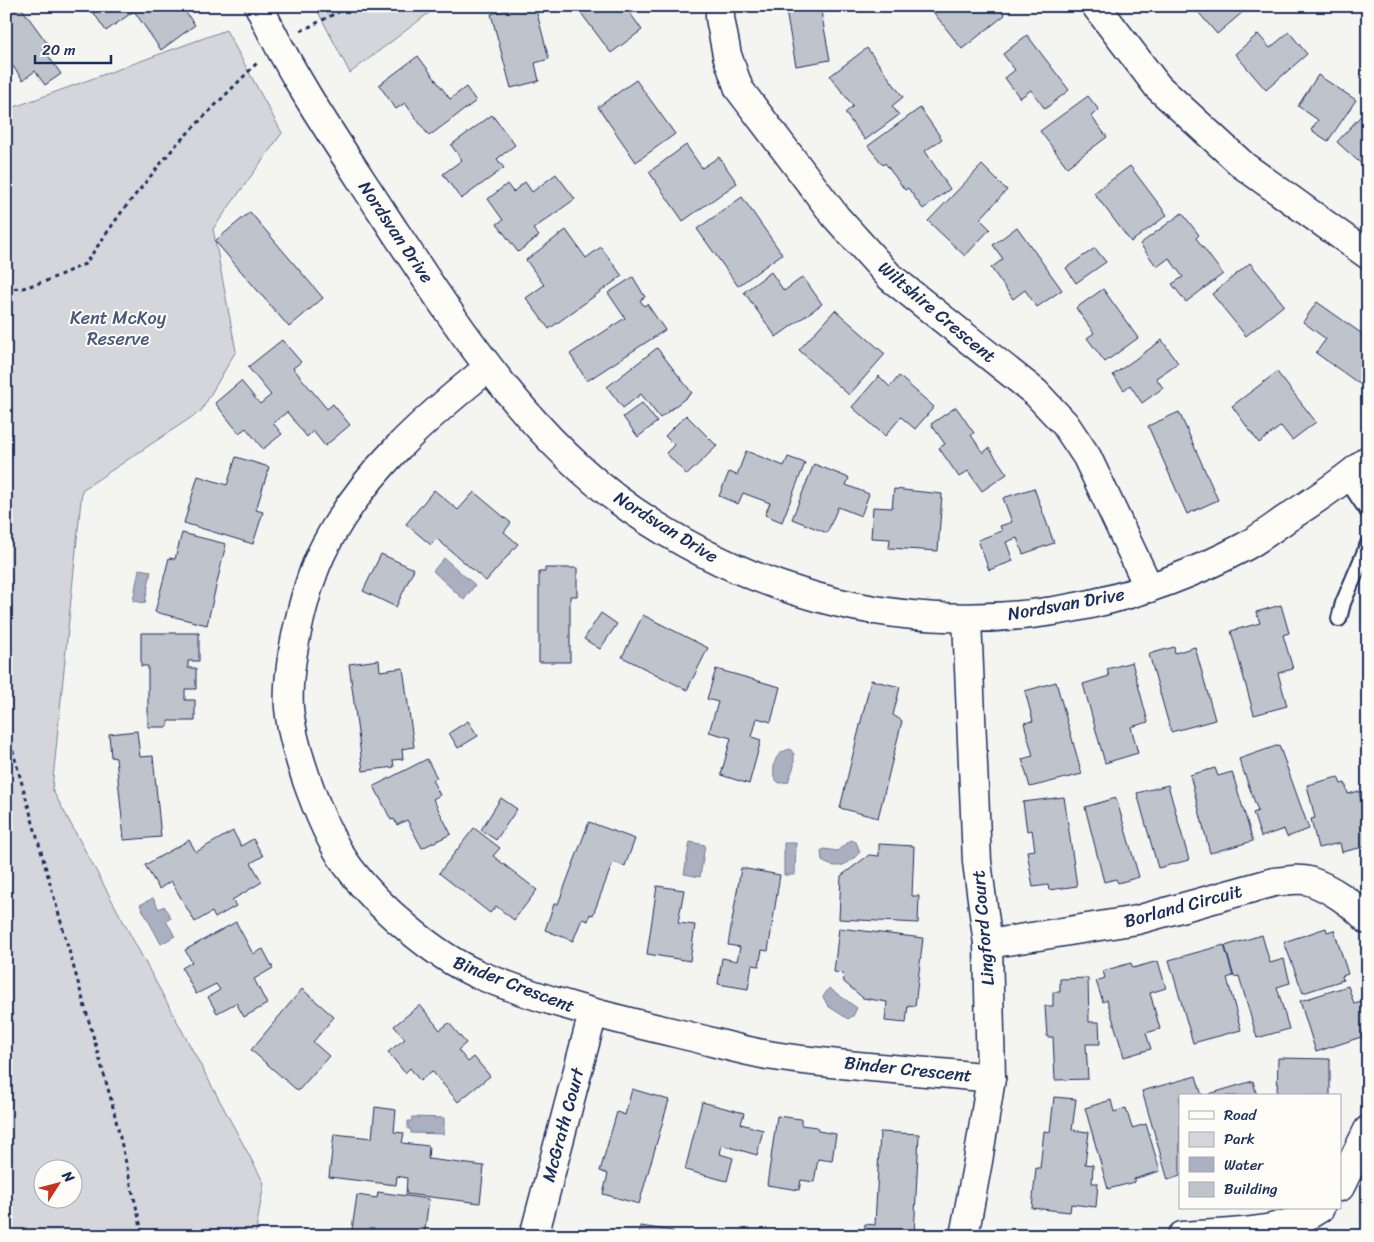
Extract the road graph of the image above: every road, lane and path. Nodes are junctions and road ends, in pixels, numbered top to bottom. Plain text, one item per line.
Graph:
1 (258, 6) edge
2 (350, 6) edge
3 (720, 6) edge
4 (1096, 6) edge
5 (276, 44) junction
6 (1368, 255) edge
7 (6, 289) edge
8 (488, 368) junction
9 (1368, 460) edge
10 (1346, 479) junction
11 (1368, 512) edge
12 (1368, 544) edge
13 (1149, 588) junction
14 (967, 619) junction
15 (1338, 619) dead end
16 (6, 727) edge
17 (1368, 920) edge
18 (988, 944) junction
19 (593, 1013) junction
20 (991, 1078) junction
21 (1368, 1130) edge
22 (1342, 1183) edge
23 (1317, 1210) edge
24 (143, 1236) edge
25 (534, 1236) edge
26 (964, 1236) edge
27 (1182, 1236) edge

1 - 5 street, Nordsvan Drive
2 - 5 path
3 - 13 street, Wiltshire Crescent
4 - 6 street
5 - 7 path
5 - 8 street, Nordsvan Drive
8 - 14 street, Nordsvan Drive
8 - 19 street, Binder Crescent
9 - 10 street, Nordsvan Drive
10 - 11 lane
10 - 13 street, Nordsvan Drive
12 - 15 lane
13 - 14 street, Nordsvan Drive
14 - 18 street, Lingford Court
16 - 24 path
17 - 18 street, Borland Circuit
18 - 20 street, Lingford Court
19 - 20 street, Binder Crescent
19 - 25 street, McGrath Court
20 - 26 street, Lingford Court
21 - 22 street
23 - 27 street

